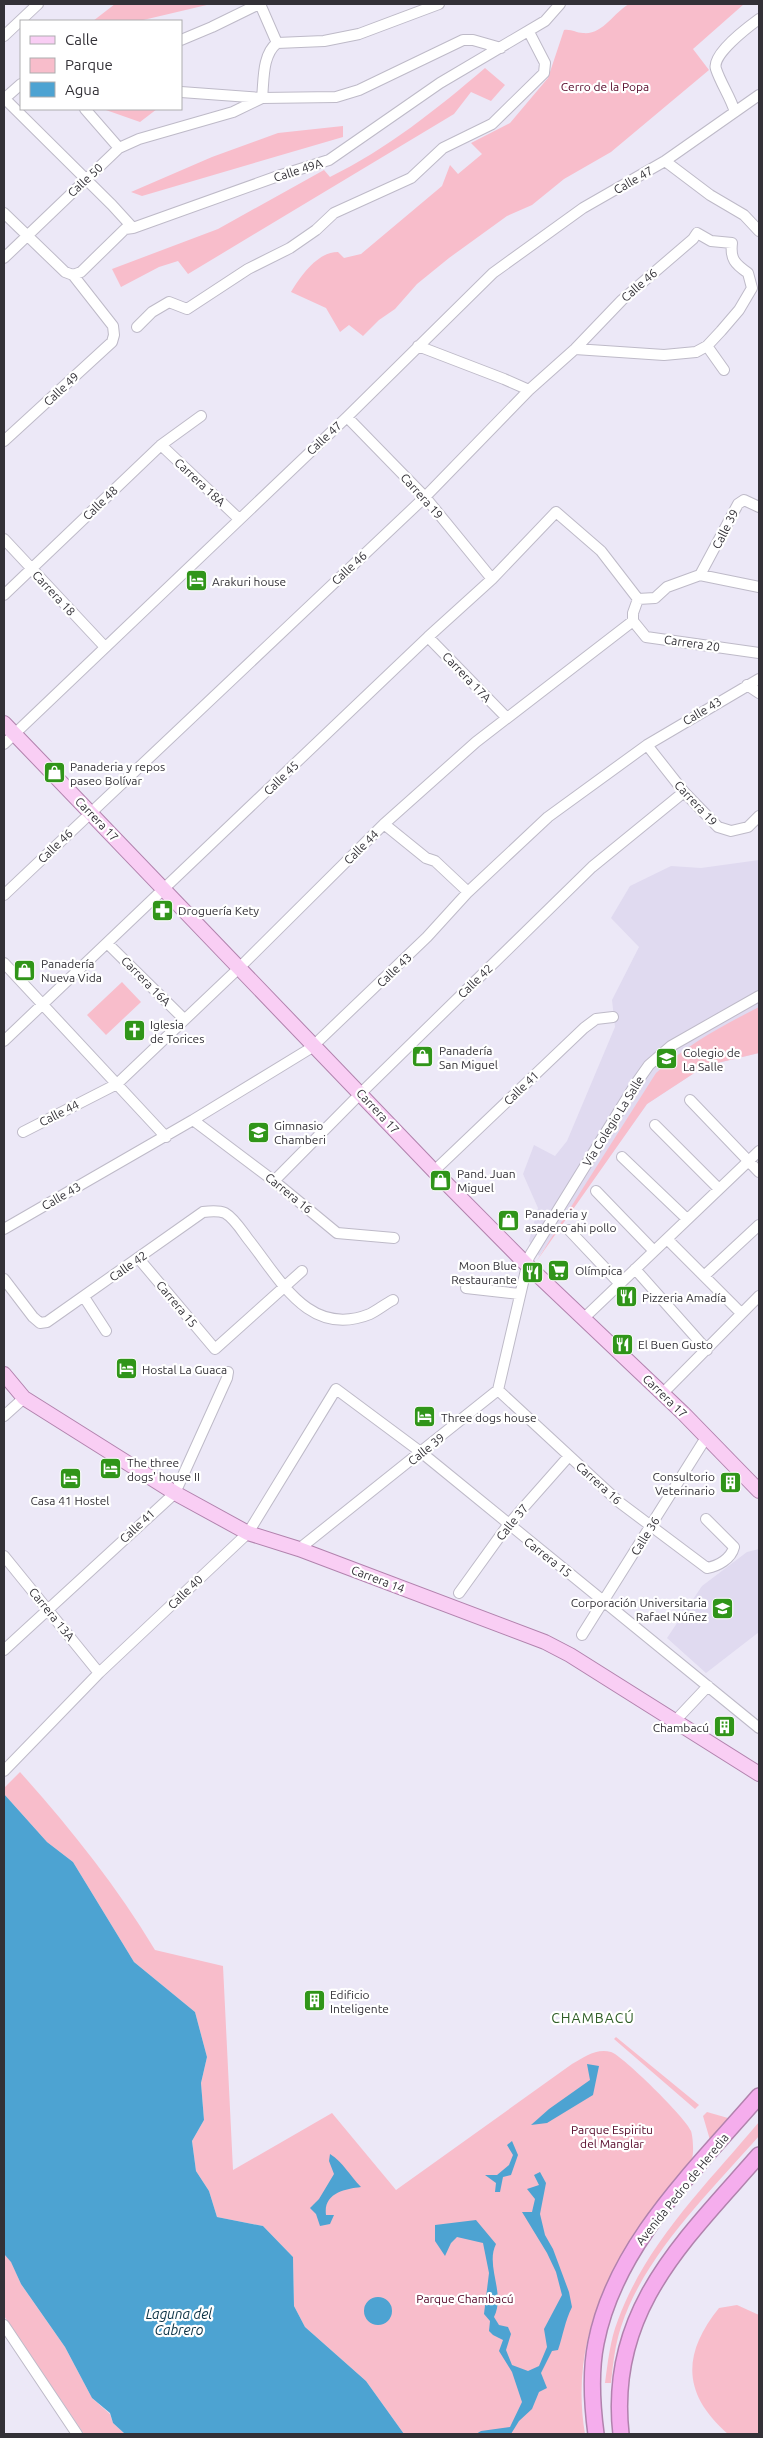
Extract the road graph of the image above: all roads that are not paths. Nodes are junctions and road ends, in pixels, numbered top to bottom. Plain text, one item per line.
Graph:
1 (38, 4) edge
2 (259, 4) edge
3 (439, 4) edge
4 (560, 4) edge
5 (759, 19) edge
6 (21, 20) edge
7 (20, 21) edge
8 (529, 32) junction
9 (4, 36) edge
10 (182, 40) edge
11 (277, 43) junction
12 (501, 48) junction
13 (20, 85) edge
14 (182, 92) edge
15 (759, 95) edge
16 (4, 98) edge
17 (262, 98) junction
18 (87, 110) edge
19 (735, 112) junction
20 (120, 148) junction
21 (666, 161) junction
22 (86, 179) junction
23 (4, 213) edge
24 (133, 228) junction
25 (759, 231) edge
26 (25, 236) junction
27 (4, 258) edge
28 (74, 275) junction
29 (136, 327) dead end
30 (418, 346) junction
31 (707, 346) junction
32 (575, 349) junction
33 (724, 370) dead end
34 (528, 390) junction
35 (201, 416) dead end
36 (347, 417) junction
37 (4, 442) edge
38 (161, 445) junction
39 (424, 497) junction
40 (759, 507) edge
41 (238, 518) junction
42 (4, 539) edge
43 (32, 569) junction
44 (700, 575) junction
45 (492, 579) junction
46 (759, 587) edge
47 (4, 595) edge
48 (638, 599) junction
49 (633, 620) junction
50 (428, 637) junction
51 (105, 647) junction
52 (759, 653) edge
53 (759, 678) edge
54 (747, 685) junction
55 (759, 693) edge
56 (506, 717) junction
57 (4, 723) edge
58 (14, 734) junction
59 (4, 744) edge
60 (647, 745) junction
61 (684, 792) junction
62 (90, 812) junction
63 (759, 816) edge
64 (384, 824) junction
65 (165, 890) junction
66 (468, 892) junction
67 (4, 895) edge
68 (107, 943) junction
69 (4, 963) edge
70 (240, 967) junction
71 (759, 996) edge
72 (42, 1004) junction
73 (613, 1017) dead end
74 (184, 1020) junction
75 (4, 1041) edge
76 (315, 1044) junction
77 (116, 1084) junction
78 (361, 1093) junction
79 (690, 1100) dead end
80 (193, 1120) junction
81 (655, 1125) dead end
82 (23, 1132) dead end
83 (166, 1137) junction
84 (759, 1151) edge
85 (622, 1157) dead end
86 (748, 1161) junction
87 (434, 1171) junction
88 (759, 1172) edge
89 (274, 1181) junction
90 (719, 1189) junction
91 (596, 1191) dead end
92 (687, 1219) junction
93 (759, 1225) edge
94 (4, 1229) edge
95 (569, 1230) dead end
96 (394, 1238) dead end
97 (667, 1239) junction
98 (654, 1252) junction
99 (139, 1259) junction
100 (527, 1265) junction
101 (635, 1269) junction
102 (302, 1271) dead end
103 (704, 1276) junction
104 (4, 1279) edge
105 (620, 1284) junction
106 (284, 1288) junction
107 (466, 1288) dead end
108 (520, 1294) junction
109 (759, 1296) edge
110 (84, 1297) junction
111 (393, 1300) dead end
112 (741, 1313) junction
113 (584, 1319) junction
114 (106, 1331) dead end
115 (706, 1350) junction
116 (228, 1372) dead end
117 (4, 1374) edge
118 (336, 1389) joint
119 (498, 1390) junction
120 (663, 1393) junction
121 (24, 1398) junction
122 (4, 1416) edge
123 (707, 1436) junction
124 (422, 1453) junction
125 (569, 1456) junction
126 (759, 1491) edge
127 (175, 1493) junction
128 (706, 1519) dead end
129 (508, 1525) junction
130 (650, 1527) junction
131 (248, 1533) junction
132 (299, 1549) junction
133 (4, 1556) edge
134 (459, 1592) dead end
135 (604, 1601) junction
136 (47, 1609) junction
137 (582, 1636) dead end
138 (4, 1650) edge
139 (99, 1673) junction
140 (708, 1686) junction
141 (675, 1721) junction
142 (759, 1728) edge
143 (4, 1770) edge
144 (759, 1774) edge
145 (759, 2096) edge
146 (759, 2155) edge
147 (4, 2325) edge
148 (77, 2434) edge
149 (596, 2434) edge
150 (621, 2434) edge

1 - 6 street
2 - 10 street
2 - 11 street
3 - 11 street
4 - 8 street, Calle 49A
5 - 19 street
7 - 9 street
8 - 12 street, Calle 49A
8 - 29 street
11 - 17 street
12 - 17 street
12 - 24 street, Calle 49A
13 - 16 street
14 - 17 street
15 - 19 street, Calle 47
16 - 22 street
17 - 20 street, Calle 50
18 - 20 street
19 - 21 street, Calle 47
20 - 22 street, Calle 50
21 - 25 street
21 - 30 street, Calle 47
22 - 24 street
22 - 26 street, Calle 50
23 - 26 street
24 - 28 street, Calle 49A
26 - 27 street, Calle 50
26 - 28 street
28 - 37 street, Calle 49
30 - 34 street
30 - 36 street, Calle 47
31 - 32 street
31 - 32 street, Calle 46
31 - 33 street
32 - 34 street, Calle 46
34 - 39 street, Calle 46
35 - 38 street, Calle 48
36 - 39 street, Carrera 19
36 - 41 street, Calle 47
38 - 41 street, Carrera 18A
38 - 43 street, Calle 48
39 - 45 street, Carrera 19
39 - 62 street, Calle 46
40 - 44 street, Calle 39
41 - 51 street, Calle 47
42 - 43 street, Carrera 18
43 - 47 street, Calle 48
43 - 51 street, Carrera 18
44 - 46 street
44 - 48 street
45 - 48 street, Calle 45
45 - 50 street, Calle 45
48 - 49 street
49 - 52 street, Carrera 20
49 - 56 street, Calle 44
50 - 56 street, Carrera 17A
50 - 65 street, Calle 45
51 - 58 street, Calle 47
53 - 54 street, Calle 43
54 - 55 street
54 - 60 street, Calle 43
56 - 64 street, Calle 44
57 - 58 main road, Carrera 17
58 - 59 street, Calle 47
58 - 62 main road, Carrera 17
60 - 61 street, Carrera 19
60 - 66 street, Calle 43
61 - 63 street, Carrera 19
61 - 78 street, Calle 42
62 - 65 main road, Carrera 17
62 - 67 street, Calle 46
64 - 66 street
64 - 70 street, Calle 44
65 - 68 street, Calle 45
65 - 70 main road, Carrera 17
66 - 76 street, Calle 43
68 - 72 street, Calle 45
68 - 74 street, Carrera 16A
69 - 72 street
70 - 74 street, Calle 44
70 - 76 main road, Carrera 17
71 - 100 street, Vía Colegio La Salle
72 - 75 street, Calle 45
72 - 77 street
73 - 87 street, Calle 41
74 - 77 street, Calle 44
76 - 78 main road, Carrera 17
76 - 80 street, Calle 43
77 - 82 street, Calle 44
77 - 83 street
78 - 87 main road, Carrera 17
78 - 89 street, Calle 42
79 - 86 street
80 - 83 street, Calle 43
80 - 89 street, Carrera 16
81 - 90 street
83 - 94 street, Calle 43
84 - 86 street
85 - 92 street
86 - 88 street
86 - 90 street
87 - 100 main road, Carrera 17
89 - 96 street, Carrera 16
90 - 92 street
91 - 98 street
92 - 97 street
93 - 103 street
95 - 105 street
97 - 98 street
97 - 103 street
98 - 101 street
99 - 106 street, Calle 42
99 - 106 street, Carrera 15
99 - 110 street, Calle 42
100 - 108 street
100 - 113 main road, Carrera 17
101 - 105 street
101 - 115 street
102 - 106 street
103 - 112 street
104 - 110 street, Calle 42
105 - 113 street
106 - 111 street
107 - 108 street
108 - 119 street
109 - 112 street
110 - 114 street
112 - 115 street
113 - 120 main road, Carrera 17
115 - 120 street
116 - 127 street, Calle 41
117 - 121 main road, Carrera 14
118 - 124 street, Carrera 15
118 - 131 street, Calle 40
119 - 124 street, Calle 39
119 - 125 street, Carrera 16
120 - 123 main road, Carrera 17
121 - 122 street
121 - 127 main road, Carrera 14
123 - 126 main road, Carrera 17
123 - 130 street, Calle 36
124 - 129 street, Carrera 15
124 - 132 street, Calle 39
125 - 129 street, Calle 37
125 - 130 street, Carrera 16
127 - 131 main road, Carrera 14
127 - 136 street, Calle 41
128 - 130 street, Carrera 16
129 - 134 street, Calle 37
129 - 135 street, Carrera 15
130 - 135 street, Calle 36
131 - 132 main road, Carrera 14
131 - 139 street, Calle 40
132 - 141 main road, Carrera 14
133 - 136 street, Carrera 13A
135 - 137 street, Calle 36
135 - 140 street, Carrera 15
136 - 138 street, Calle 41
136 - 139 street, Carrera 13A
139 - 143 street, Calle 40
140 - 141 street
140 - 142 street, Carrera 15
141 - 144 main road, Carrera 14
145 - 149 highway, Avenida Pedro de Heredia
146 - 150 highway
147 - 148 street

